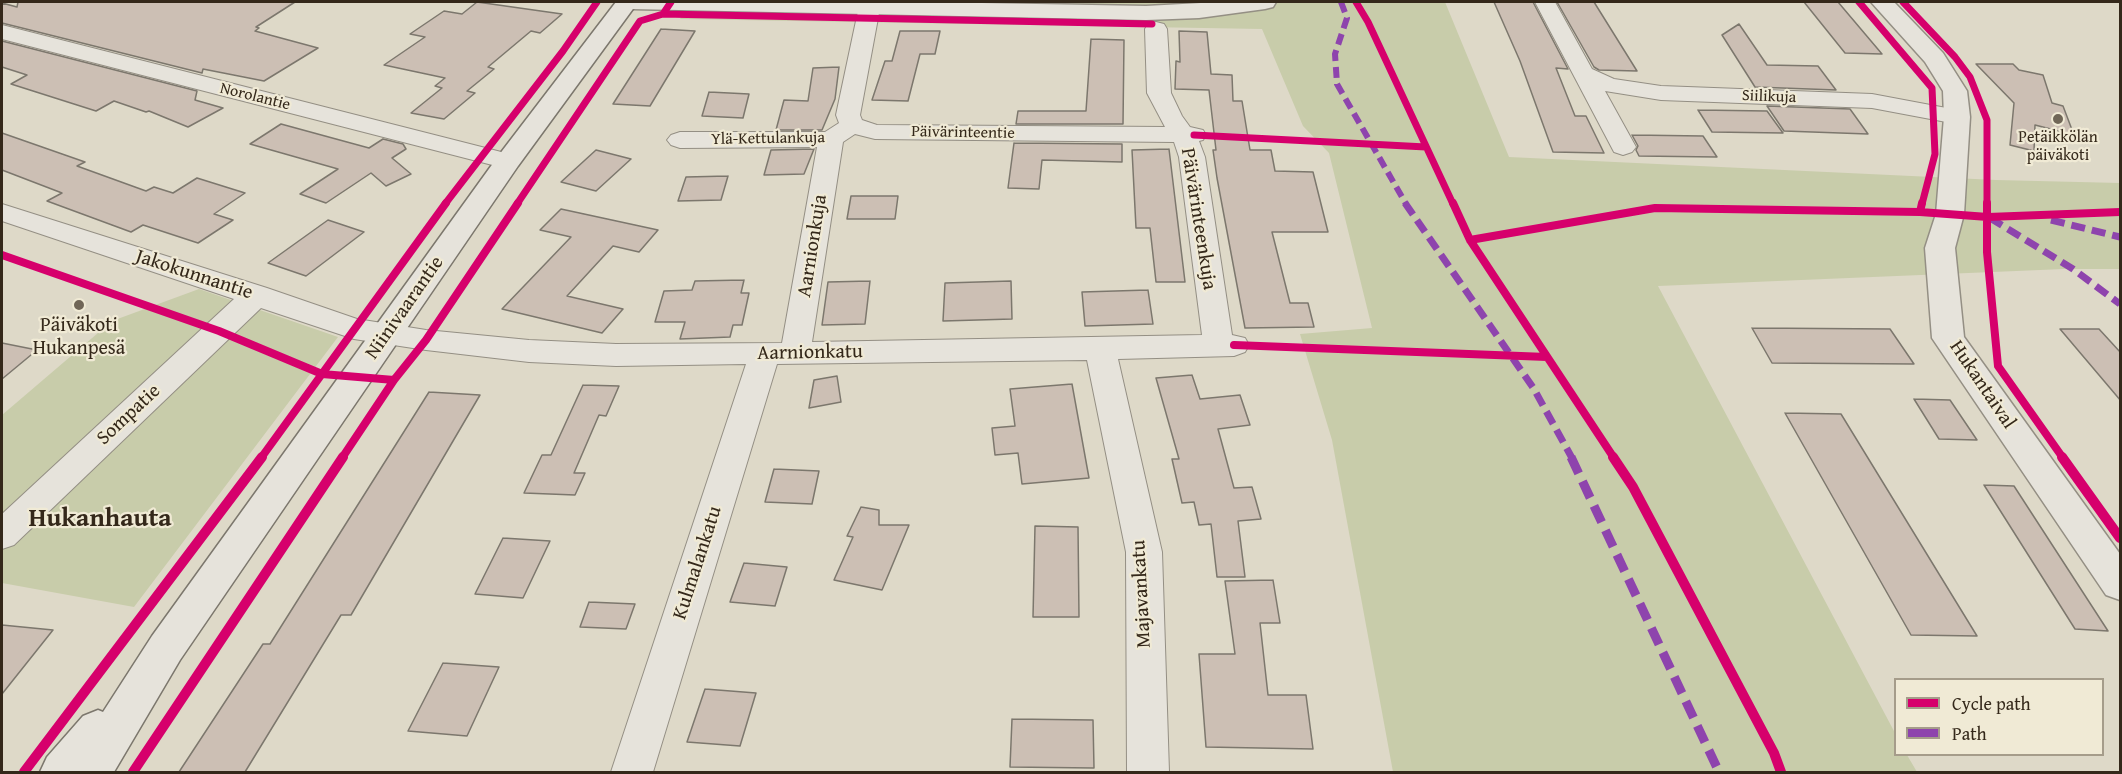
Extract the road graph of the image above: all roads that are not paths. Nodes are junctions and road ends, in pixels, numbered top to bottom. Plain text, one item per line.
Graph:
1 (627, 2) edge
2 (632, 2) edge
3 (1265, 2) edge
4 (1545, 2) edge
5 (1882, 2) edge
6 (869, 4) edge
7 (1156, 29) dead end
8 (2, 32) edge
9 (1583, 73) junction
10 (1957, 117) junction
11 (842, 132) junction
12 (1189, 135) junction
13 (680, 140) dead end
14 (1623, 147) dead end
15 (508, 161) junction
16 (2, 212) edge
17 (257, 296) junction
18 (386, 335) junction
19 (1226, 345) joint
20 (1100, 347) junction
21 (780, 353) junction
22 (2, 535) edge
23 (2121, 585) edge
24 (166, 648) junction
25 (62, 772) edge
26 (90, 772) edge
27 (632, 772) edge
28 (1148, 772) edge

1 - 15 street, Niinivaarantie
2 - 6 street
3 - 6 street
4 - 9 street
5 - 10 street, Hukantaival
6 - 11 street
7 - 12 street, Päivärinteenkuja
8 - 15 street, Norolantie
9 - 10 street, Siilikuja
9 - 14 street
10 - 23 street, Hukantaival
11 - 12 street, Päivärinteentie
11 - 13 street, Ylä-Kettulankuja
11 - 21 street, Aarnionkuja
12 - 19 street, Päivärinteenkuja
15 - 18 street, Niinivaarantie
16 - 17 street, Jakokunnantie
17 - 18 street, Jakokunnantie
17 - 22 street, Sompatie
18 - 21 street, Aarnionkatu
18 - 24 street, Niinivaarantie
19 - 20 street, Aarnionkatu
20 - 21 street, Aarnionkatu
20 - 28 street, Majavankatu
21 - 27 street, Kulmalankatu
24 - 25 street, Niinivaarantie
24 - 26 street, Niinivaarantie

